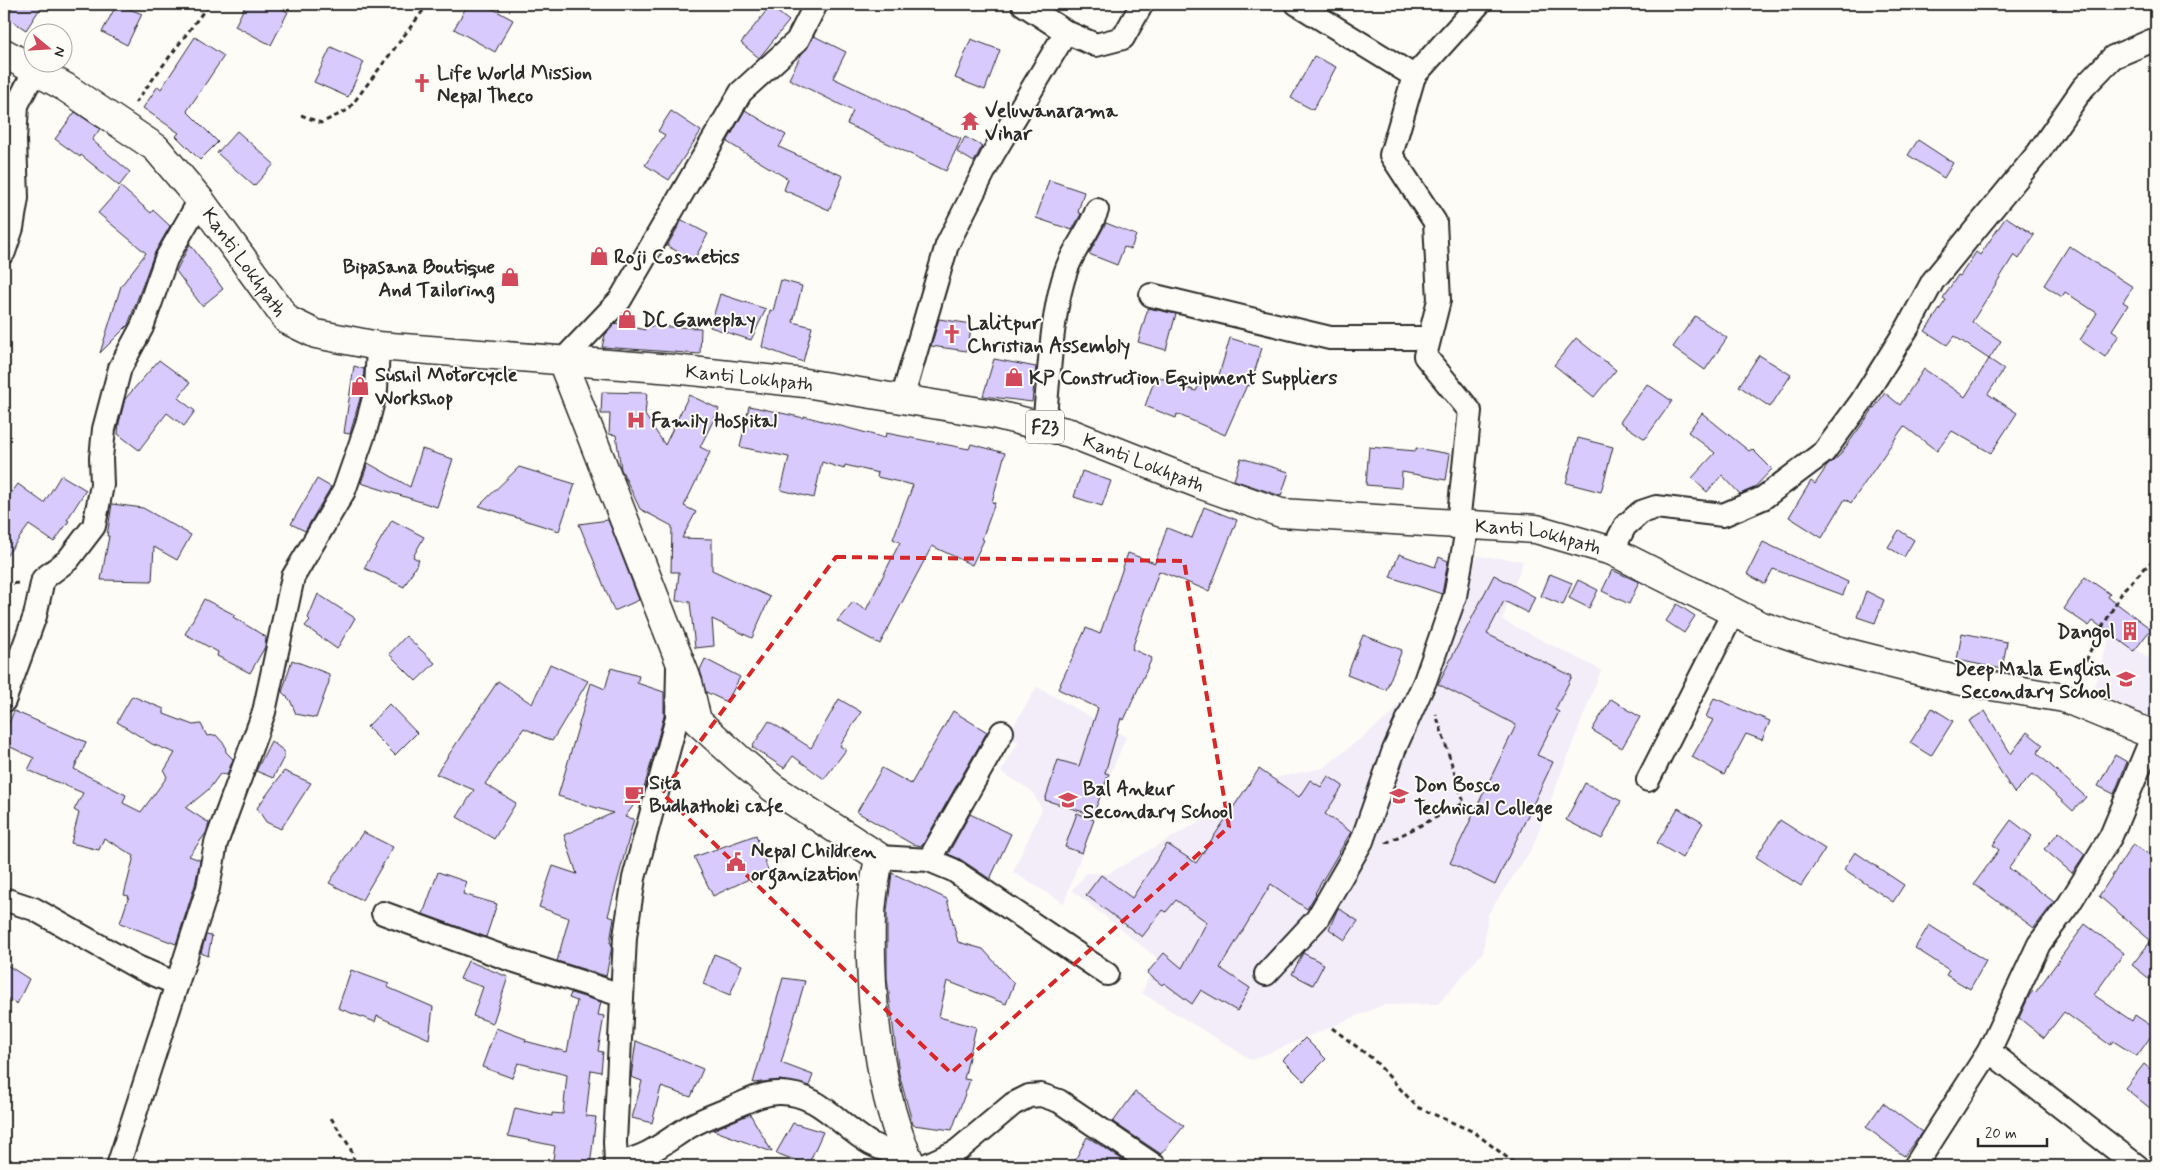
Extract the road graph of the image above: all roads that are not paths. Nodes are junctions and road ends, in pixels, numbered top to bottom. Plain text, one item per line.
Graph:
1 (816, 4) edge
2 (1023, 4) edge
3 (1142, 4) edge
4 (1296, 4) edge
5 (1479, 4) edge
6 (1066, 32) junction
7 (2156, 39) edge
8 (2135, 48) junction
9 (4, 53) edge
10 (2156, 60) edge
11 (22, 63) edge
12 (34, 72) edge
13 (39, 72) edge
14 (1414, 76) junction
15 (200, 200) junction
16 (1096, 210) dead end
17 (4, 252) edge
18 (1151, 295) dead end
19 (1429, 338) junction
20 (378, 346) junction
21 (562, 361) junction
22 (902, 399) junction
23 (1044, 426) junction
24 (1463, 524) junction
25 (1612, 551) junction
26 (1733, 613) junction
27 (678, 660) junction
28 (4, 701) edge
29 (1002, 732) dead end
30 (2154, 735) edge
31 (1648, 780) dead end
32 (879, 857) junction
33 (929, 860) junction
34 (4, 898) edge
35 (383, 912) dead end
36 (1107, 974) dead end
37 (1266, 974) dead end
38 (177, 984) junction
39 (621, 995) junction
40 (1989, 1051) junction
41 (914, 1162) edge
42 (616, 1164) edge
43 (118, 1166) edge
44 (1156, 1166) edge
45 (1915, 1166) edge
46 (2137, 1166) edge

1 - 21 street
2 - 6 street
3 - 6 street
4 - 14 street
5 - 14 street
6 - 22 street
7 - 8 street
8 - 10 street
8 - 25 street
9 - 11 main road, Kanti Lokhpath / F23
12 - 17 street
13 - 15 main road, Kanti Lokhpath / F23
14 - 19 street
15 - 20 main road, Kanti Lokhpath / F23
15 - 28 street
16 - 23 street
18 - 19 street
19 - 24 street
20 - 21 main road, Kanti Lokhpath / F23
20 - 38 street
21 - 22 main road, Kanti Lokhpath / F23
21 - 27 main road
22 - 23 main road, Kanti Lokhpath / F23
23 - 24 main road, Kanti Lokhpath / F23
24 - 25 main road, Kanti Lokhpath / F23
24 - 37 street
25 - 26 main road, Kanti Lokhpath / F23
26 - 30 main road, Kanti Lokhpath / F23
26 - 31 street
27 - 32 main road
27 - 39 street
29 - 33 street
30 - 40 street
32 - 33 street
32 - 41 main road
33 - 36 street
34 - 38 street
35 - 39 street
38 - 43 street
39 - 42 street
40 - 45 street
40 - 46 street
41 - 42 street
41 - 44 street

